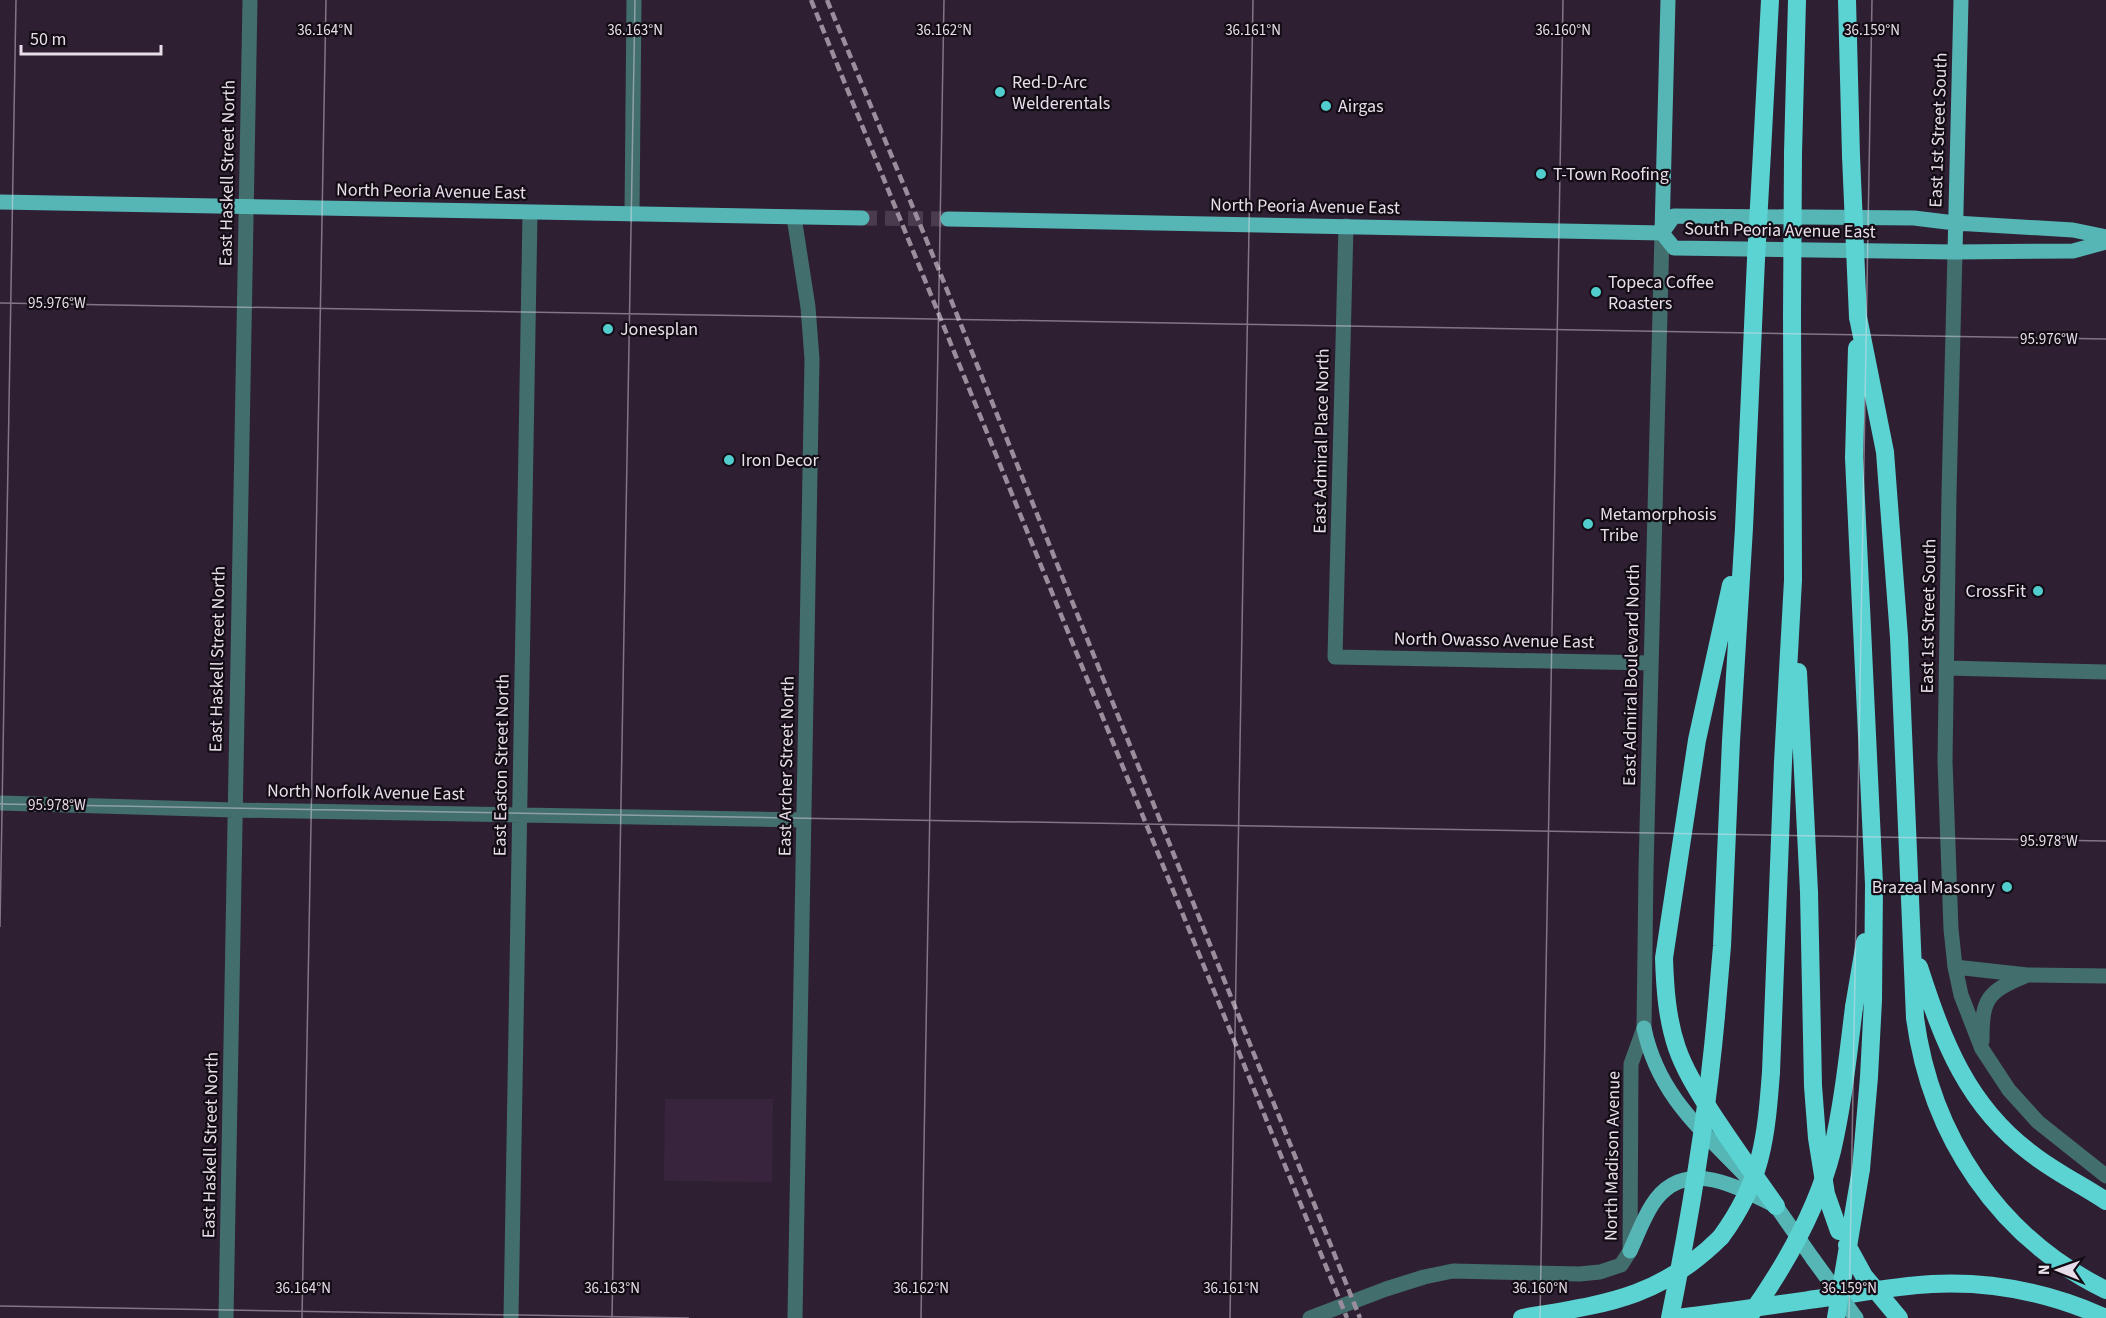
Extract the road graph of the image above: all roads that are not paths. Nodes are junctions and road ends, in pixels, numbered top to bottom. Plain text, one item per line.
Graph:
1 (250, 0) edge
2 (634, 0) edge
3 (1668, 0) edge
4 (1770, 0) edge
5 (1797, 0) edge
6 (1847, 0) edge
7 (1961, 0) edge
8 (0, 202) edge
9 (245, 207) junction
10 (530, 213) junction
11 (632, 214) junction
12 (794, 217) junction
13 (862, 218) tunnel mouth
14 (948, 219) tunnel mouth
15 (1955, 223) junction
16 (1346, 226) junction
17 (1662, 233) junction
18 (2106, 237) edge
19 (2106, 242) edge
20 (1955, 252) junction
21 (1858, 316) junction
22 (1744, 528) junction
23 (1793, 580) junction
24 (1335, 657) joint
25 (1651, 663) junction
26 (1947, 668) junction
27 (2106, 672) edge
28 (0, 803) edge
29 (234, 810) junction
30 (519, 814) junction
31 (804, 820) junction
32 (1874, 884) junction
33 (1912, 945) junction
34 (1955, 967) junction
35 (2027, 975) junction
36 (2106, 976) edge
37 (1644, 1028) junction
38 (1982, 1049) junction
39 (2106, 1176) edge
40 (2106, 1201) edge
41 (1776, 1206) junction
42 (1630, 1251) junction
43 (2106, 1290) edge
44 (226, 1318) edge
45 (511, 1318) edge
46 (795, 1318) edge
47 (1310, 1318) edge
48 (1522, 1318) edge
49 (1670, 1318) edge
50 (1677, 1318) edge
51 (1748, 1318) edge
52 (1836, 1318) edge
53 (1856, 1318) edge
54 (1899, 1318) edge
55 (2106, 1318) edge

1 - 9 street, East Haskell Street North
2 - 11 street
3 - 17 main road, East Admiral Boulevard North
4 - 22 highway, bridge
5 - 23 highway, bridge
6 - 21 highway, bridge
7 - 15 main road, East 1st Street South
8 - 9 main road, North Peoria Avenue East
9 - 10 main road, North Peoria Avenue East
9 - 29 street, East Haskell Street North
10 - 11 main road, North Peoria Avenue East
10 - 30 street, East Easton Street North
11 - 12 main road, North Peoria Avenue East
12 - 13 main road, North Peoria Avenue East
12 - 31 street, East Archer Street North
14 - 16 main road, North Peoria Avenue East
15 - 17 main road, South Peoria Avenue East
15 - 18 main road, South Peoria Avenue East
15 - 20 main road, East 1st Street South
16 - 17 main road, North Peoria Avenue East
16 - 24 street, East Admiral Place North
17 - 20 main road, South Peoria Avenue East
17 - 25 street, East Admiral Boulevard North
19 - 20 main road, South Peoria Avenue East
20 - 26 street, East 1st Street South
21 - 32 highway
21 - 33 highway
22 - 41 highway
22 - 49 highway, bridge
23 - 48 highway, bridge
23 - 54 highway, bridge
24 - 25 street, North Owasso Avenue East
25 - 37 street, East Admiral Boulevard North
26 - 27 street
26 - 34 street, East 1st Street South
28 - 29 street, North Norfolk Avenue East
29 - 30 street, North Norfolk Avenue East
29 - 44 street, East Haskell Street North
30 - 31 street, North Norfolk Avenue East
30 - 45 street, East Easton Street North
31 - 46 street, East Archer Street North
32 - 51 highway, bridge
32 - 52 highway, bridge
33 - 40 highway
33 - 43 highway
34 - 35 street
34 - 38 street, East 1st Street South
35 - 36 street
35 - 38 street
37 - 41 main road
37 - 42 street, North Madison Avenue
38 - 39 street, East 1st Street South
41 - 42 main road
41 - 53 main road, bridge
42 - 47 street
50 - 55 highway

